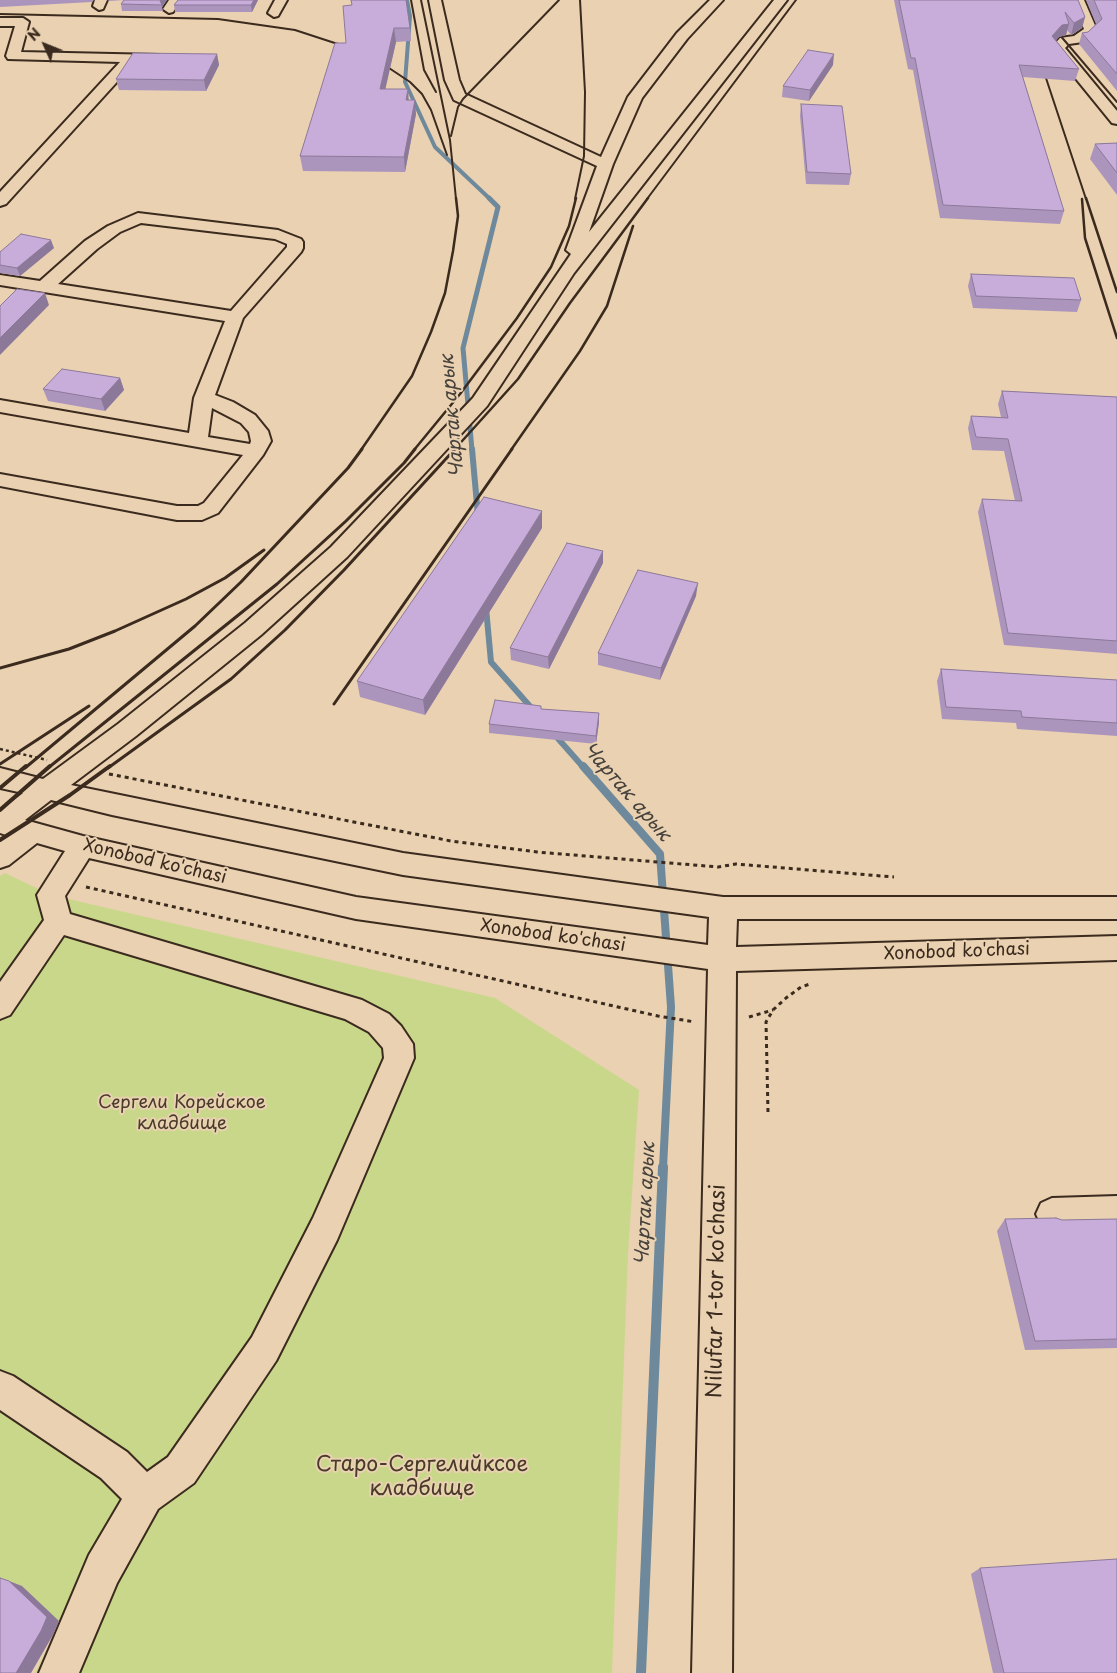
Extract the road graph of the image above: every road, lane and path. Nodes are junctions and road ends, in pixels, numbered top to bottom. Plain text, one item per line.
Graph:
1 (281, 0) edge
2 (435, 0) edge
3 (717, 0) edge
4 (781, 0) edge
5 (1078, 0) edge
6 (274, 14) dead end
7 (0, 22) edge
8 (21, 31) junction
9 (0, 32) edge
10 (131, 58) junction
11 (169, 59) edge
12 (1117, 120) edge
13 (604, 164) junction
14 (0, 201) edge
15 (567, 270) junction
16 (0, 280) edge
17 (44, 287) junction
18 (235, 317) junction
19 (204, 398) junction
20 (0, 406) edge
21 (198, 441) junction
22 (256, 451) junction
23 (0, 480) edge
24 (0, 749) edge
25 (78, 767) junction
26 (0, 778) edge
27 (48, 789) junction
28 (1, 823) edge
29 (33, 832) junction
30 (83, 846) junction
31 (0, 856) edge
32 (894, 877) dead end
33 (60, 882) junction
34 (723, 908) junction
35 (1117, 908) edge
36 (58, 922) junction
37 (1117, 948) edge
38 (721, 959) junction
39 (815, 982) dead end
40 (0, 1006) edge
41 (773, 1010) junction
42 (721, 1026) junction
43 (768, 1112) dead end
44 (1117, 1212) edge
45 (1052, 1214) dead end
46 (0, 1389) edge
47 (145, 1496) junction
48 (59, 1673) edge
49 (712, 1673) edge

1 - 6 street
2 - 13 street
3 - 13 street
4 - 15 street
5 - 12 street
7 - 8 street
8 - 9 street
8 - 10 street
10 - 11 street
10 - 14 street
13 - 15 street
15 - 25 street
16 - 17 street
17 - 18 street
17 - 18 street
18 - 19 street
19 - 21 street
19 - 22 street
20 - 21 street
21 - 22 street
22 - 23 street
24 - 25 path
25 - 27 street
25 - 32 path
26 - 27 street
27 - 28 street
27 - 34 street
28 - 29 street, Xonobod ko'chasi
29 - 30 street, Xonobod ko'chasi
29 - 31 street
30 - 33 street
30 - 38 street, Xonobod ko'chasi
33 - 36 street
33 - 42 path
34 - 35 street
34 - 38 street, Nilufar 1-tor ko'chasi
36 - 40 street
36 - 47 street
37 - 38 street, Xonobod ko'chasi
38 - 42 street, Nilufar 1-tor ko'chasi
39 - 41 path
41 - 42 path
41 - 43 path
42 - 49 street, Nilufar 1-tor ko'chasi
44 - 45 street
46 - 47 street
47 - 48 street

